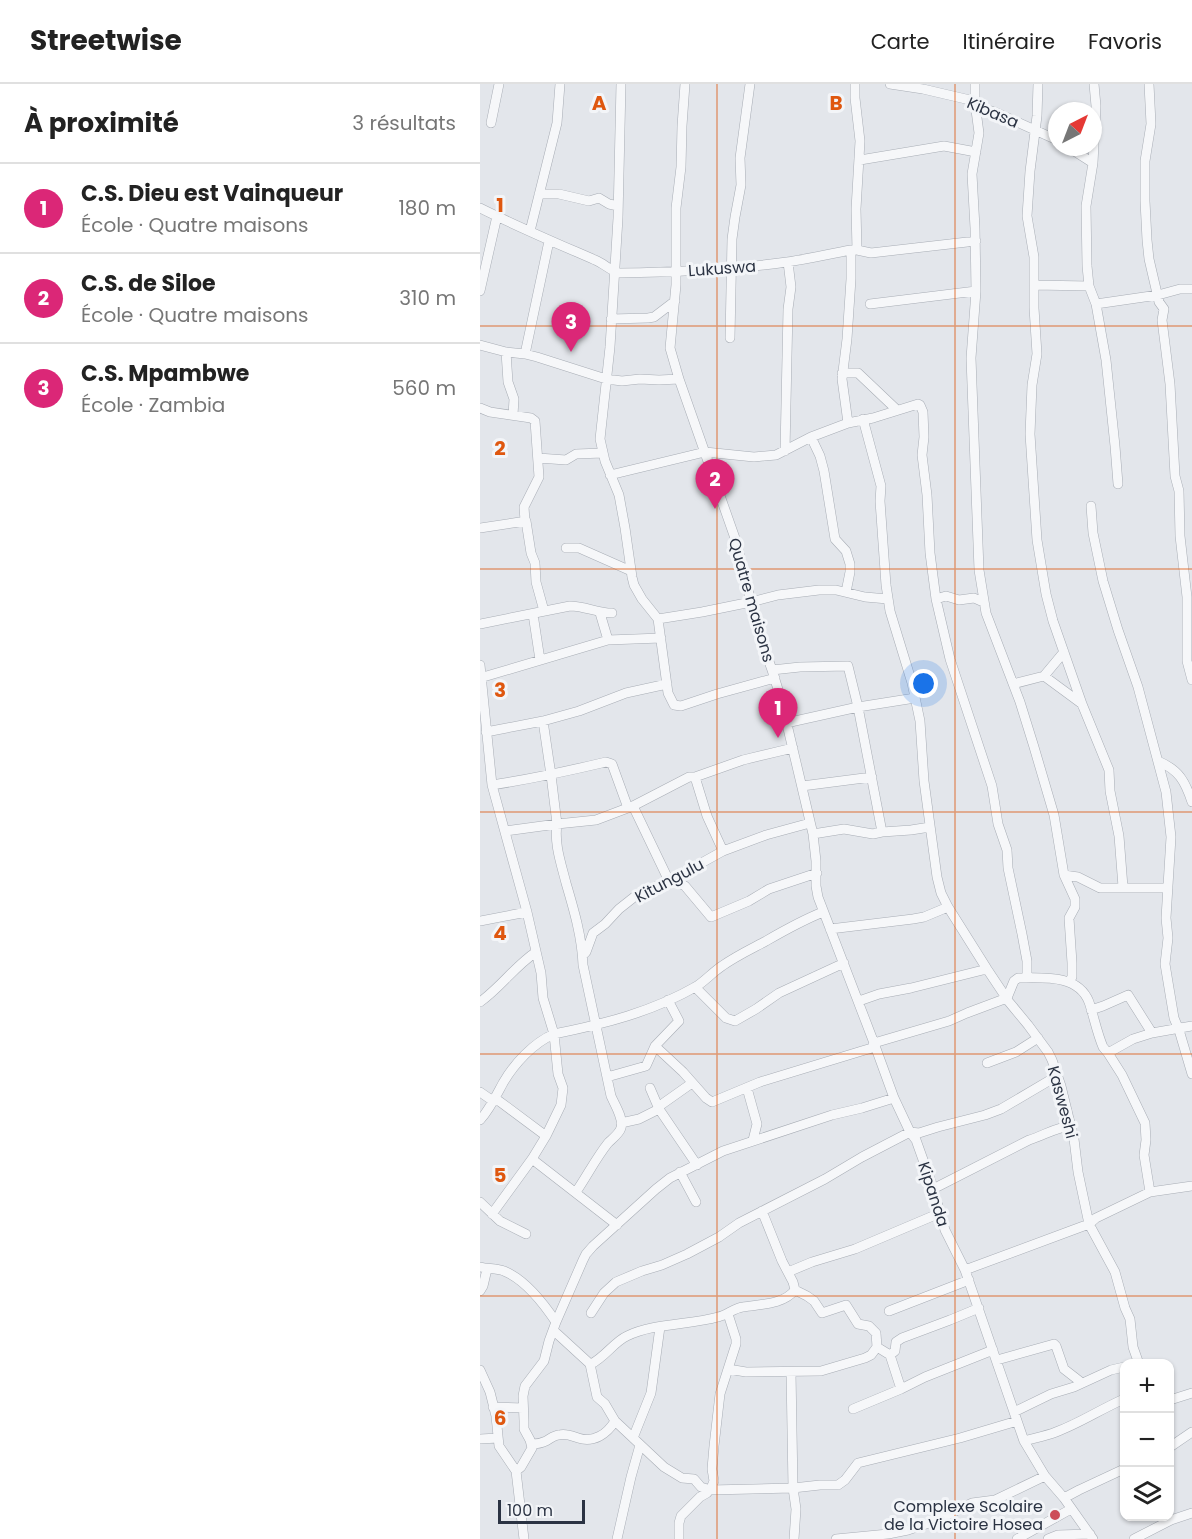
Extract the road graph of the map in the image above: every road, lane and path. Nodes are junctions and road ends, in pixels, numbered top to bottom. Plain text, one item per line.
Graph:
1 (499, 84) edge
2 (560, 84) edge
3 (621, 84) edge
4 (685, 84) edge
5 (750, 84) edge
6 (855, 84) edge
7 (890, 84) edge
8 (975, 84) edge
9 (1038, 84) edge
10 (1094, 84) edge
11 (1149, 84) edge
12 (975, 103) junction
13 (491, 123) dead end
14 (1036, 130) junction
15 (1048, 136) edge
16 (976, 152) junction
17 (1082, 156) edge
18 (860, 160) junction
19 (1093, 163) junction
20 (539, 194) junction
21 (618, 206) junction
22 (480, 208) edge
23 (497, 216) junction
24 (530, 231) junction
25 (549, 241) junction
26 (976, 241) junction
27 (854, 250) junction
28 (788, 262) junction
29 (733, 268) junction
30 (615, 272) junction
31 (676, 272) junction
32 (482, 274) edge
33 (1034, 285) junction
34 (1089, 286) junction
35 (1192, 288) edge
36 (480, 291) edge
37 (976, 291) junction
38 (1158, 295) junction
39 (675, 301) junction
40 (870, 304) dead end
41 (1096, 304) junction
42 (611, 319) junction
43 (730, 338) dead end
44 (480, 345) edge
45 (506, 352) junction
46 (525, 354) junction
47 (842, 373) junction
48 (606, 379) junction
49 (679, 379) junction
50 (480, 408) edge
51 (897, 410) junction
52 (513, 415) junction
53 (863, 419) junction
54 (848, 423) junction
55 (811, 437) junction
56 (785, 451) junction
57 (705, 452) junction
58 (603, 453) junction
59 (538, 458) junction
60 (610, 475) junction
61 (1118, 484) dead end
62 (1091, 506) dead end
63 (525, 521) junction
64 (480, 528) edge
65 (566, 548) dead end
66 (631, 571) junction
67 (846, 592) junction
68 (936, 598) junction
69 (888, 600) junction
70 (751, 602) junction
71 (983, 602) junction
72 (544, 611) junction
73 (600, 613) junction
74 (612, 613) dead end
75 (533, 614) junction
76 (658, 619) junction
77 (480, 624) edge
78 (661, 638) junction
79 (608, 639) junction
80 (1064, 652) junction
81 (540, 660) junction
82 (480, 665) edge
83 (773, 674) junction
84 (1044, 676) junction
85 (481, 678) edge
86 (1192, 680) edge
87 (666, 684) junction
88 (1013, 684) junction
89 (915, 698) junction
90 (1082, 704) junction
91 (858, 707) junction
92 (482, 717) edge
93 (543, 721) junction
94 (786, 723) junction
95 (486, 732) junction
96 (793, 748) junction
97 (1158, 761) junction
98 (551, 775) junction
99 (800, 775) junction
100 (694, 777) junction
101 (872, 777) junction
102 (819, 784) junction
103 (492, 786) junction
104 (802, 786) junction
105 (1192, 802) edge
106 (631, 807) junction
107 (810, 823) junction
108 (557, 824) junction
109 (930, 827) junction
110 (505, 831) junction
111 (882, 832) junction
112 (813, 834) junction
113 (723, 851) junction
114 (817, 873) junction
115 (1064, 875) junction
116 (671, 881) junction
117 (1123, 887) junction
118 (1168, 888) junction
119 (948, 907) junction
120 (527, 912) junction
121 (823, 912) junction
122 (480, 921) edge
123 (830, 929) junction
124 (591, 937) junction
125 (580, 938) junction
126 (536, 952) junction
127 (583, 955) junction
128 (844, 963) junction
129 (987, 969) junction
130 (1027, 978) junction
131 (1014, 981) junction
132 (1069, 982) junction
133 (996, 984) junction
134 (695, 987) junction
135 (1007, 998) junction
136 (668, 1000) junction
137 (859, 1001) junction
138 (480, 1002) edge
139 (1091, 1010) junction
140 (595, 1026) junction
141 (1192, 1026) edge
142 (1179, 1029) junction
143 (1152, 1033) junction
144 (554, 1034) junction
145 (1038, 1038) junction
146 (874, 1043) junction
147 (655, 1046) junction
148 (1108, 1053) junction
149 (987, 1063) dead end
150 (1192, 1074) edge
151 (1057, 1076) junction
152 (607, 1077) junction
153 (692, 1083) junction
154 (747, 1088) junction
155 (650, 1089) dead end
156 (480, 1092) edge
157 (894, 1098) junction
158 (493, 1101) junction
159 (658, 1108) junction
160 (480, 1120) edge
161 (621, 1123) junction
162 (1071, 1126) junction
163 (910, 1132) junction
164 (546, 1137) junction
165 (753, 1140) junction
166 (532, 1159) junction
167 (697, 1165) junction
168 (680, 1172) junction
169 (1192, 1186) edge
170 (933, 1189) junction
171 (576, 1192) junction
172 (1150, 1192) junction
173 (480, 1202) edge
174 (696, 1202) dead end
175 (762, 1211) junction
176 (940, 1213) junction
177 (492, 1214) junction
178 (1089, 1224) junction
179 (617, 1225) junction
180 (526, 1234) dead end
181 (484, 1268) edge
182 (966, 1270) junction
183 (788, 1272) junction
184 (969, 1280) junction
185 (795, 1290) junction
186 (480, 1291) edge
187 (979, 1308) junction
188 (889, 1311) dead end
189 (591, 1313) dead end
190 (728, 1314) junction
191 (554, 1326) junction
192 (660, 1327) junction
193 (877, 1347) junction
194 (890, 1355) junction
195 (995, 1355) junction
196 (1138, 1359) edge
197 (590, 1364) junction
198 (1120, 1368) edge
199 (728, 1369) junction
200 (480, 1370) edge
201 (791, 1372) junction
202 (1082, 1383) junction
203 (901, 1389) junction
204 (1192, 1393) edge
205 (1174, 1399) edge
206 (1120, 1401) edge
207 (493, 1407) junction
208 (523, 1408) junction
209 (853, 1409) dead end
210 (1015, 1416) junction
211 (615, 1421) junction
212 (1192, 1432) edge
213 (498, 1438) junction
214 (480, 1439) edge
215 (637, 1441) junction
216 (1024, 1441) junction
217 (532, 1444) junction
218 (1174, 1444) edge
219 (516, 1471) junction
220 (1120, 1471) edge
221 (1045, 1476) junction
222 (793, 1488) junction
223 (710, 1490) junction
224 (1064, 1498) junction
225 (1071, 1509) junction
226 (1192, 1513) edge
227 (1092, 1537) edge
228 (524, 1539) edge
229 (617, 1539) edge
230 (679, 1539) edge
231 (794, 1539) edge
232 (836, 1539) edge
233 (1017, 1539) edge
234 (1048, 1539) edge
235 (1134, 1539) edge

1 - 13 street
2 - 20 street
3 - 21 street
4 - 31 street, Quatre maisons
5 - 29 street
6 - 18 street
7 - 12 street, Kibasa
8 - 12 street
9 - 14 street
10 - 19 street
11 - 38 street
12 - 14 street, Kibasa
12 - 16 street
14 - 15 street, Kibasa
14 - 33 street
16 - 18 street
16 - 26 street
17 - 19 street
18 - 27 street
19 - 34 street
20 - 21 street
20 - 24 street
21 - 30 street
22 - 23 street, Lukuswa
23 - 24 street, Lukuswa
23 - 32 street
24 - 25 street, Lukuswa
25 - 30 street, Lukuswa
25 - 46 street
26 - 27 street, Lukuswa
26 - 37 street
27 - 28 street, Lukuswa
27 - 47 street
28 - 29 street, Lukuswa
28 - 56 street
29 - 31 street, Lukuswa
29 - 43 street
30 - 31 street, Lukuswa
30 - 42 street
31 - 39 street, Quatre maisons
32 - 36 street
33 - 34 street
33 - 80 street
34 - 41 street
35 - 38 street
37 - 40 street
37 - 71 street
38 - 41 street
38 - 86 street
39 - 42 street
39 - 49 street, Quatre maisons
41 - 61 street
42 - 48 street
44 - 45 street
45 - 46 street
45 - 52 street
46 - 48 street
47 - 51 street
47 - 54 street
48 - 49 street
48 - 58 street
49 - 57 street, Quatre maisons
50 - 52 street
51 - 53 street
51 - 68 street
52 - 59 street
53 - 54 street
53 - 69 street, Kasweshi
54 - 55 street
55 - 56 street
55 - 67 street
56 - 57 street
57 - 60 street
57 - 70 street, Quatre maisons
58 - 59 street
58 - 60 street
59 - 63 street
60 - 66 street
62 - 97 street
63 - 64 street
63 - 72 street
65 - 66 street
66 - 76 street
67 - 69 street
67 - 70 street
68 - 71 street
68 - 130 street
69 - 89 street, Kasweshi
70 - 76 street
70 - 83 street, Quatre maisons
71 - 88 street
72 - 73 street
72 - 75 street
73 - 74 street
73 - 79 street
75 - 77 street
75 - 81 street
76 - 78 street
78 - 79 street
78 - 87 street
79 - 81 street
80 - 84 street
80 - 90 street
81 - 85 street
82 - 85 street
83 - 87 street
83 - 91 street
83 - 94 street, Quatre maisons
84 - 88 street
84 - 90 street
85 - 92 street
87 - 93 street
88 - 115 street
89 - 91 street
89 - 109 street, Kasweshi
90 - 117 street
91 - 94 street
91 - 101 street
92 - 95 street
93 - 95 street
93 - 98 street
94 - 96 street, Quatre maisons
95 - 103 street
96 - 99 street, Quatre maisons
96 - 100 street
97 - 105 street
97 - 118 street
98 - 103 street
98 - 106 street
98 - 108 street
99 - 102 street
99 - 104 street, Quatre maisons
100 - 106 street
100 - 113 street
101 - 102 street
101 - 111 street
102 - 104 street
103 - 110 street
104 - 107 street, Quatre maisons
106 - 108 street
106 - 116 street
107 - 112 street, Quatre maisons
107 - 113 street, Kitungulu
108 - 110 street
108 - 125 street
109 - 111 street
109 - 119 street, Kasweshi
110 - 120 street
111 - 112 street
112 - 114 street, Kipanda
113 - 116 street, Kitungulu
114 - 116 street
114 - 121 street, Kipanda
115 - 117 street
115 - 132 street
116 - 124 street, Kitungulu
117 - 118 street
118 - 142 street
119 - 123 street
119 - 129 street, Kasweshi
120 - 122 street
120 - 126 street
121 - 123 street, Kipanda
121 - 134 street
123 - 128 street, Kipanda
124 - 125 street
124 - 127 street, Kitungulu
125 - 127 street
126 - 138 street
126 - 144 street
127 - 140 street
128 - 134 street
128 - 137 street, Kipanda
129 - 133 street, Kasweshi
129 - 137 street
130 - 131 street
130 - 132 street
131 - 133 street
131 - 135 street
132 - 139 street
133 - 135 street, Kasweshi
134 - 136 street
135 - 145 street, Kasweshi
135 - 146 street
136 - 140 street
136 - 147 street
137 - 146 street, Kipanda
139 - 143 street
139 - 148 street
140 - 144 street
140 - 152 street
141 - 142 street
142 - 143 street
142 - 150 street
143 - 148 street
144 - 158 street
144 - 164 street
145 - 149 street
145 - 151 street, Kasweshi
146 - 154 street
146 - 157 street, Kipanda
147 - 152 street
147 - 153 street
148 - 172 street
151 - 162 street, Kasweshi
151 - 163 street
152 - 161 street
153 - 154 street
153 - 159 street
154 - 165 street
155 - 159 street
156 - 158 street
157 - 163 street, Kipanda
157 - 165 street
158 - 160 street
158 - 164 street
159 - 161 street
159 - 167 street
161 - 171 street
162 - 170 street
162 - 178 street, Kasweshi
163 - 170 street, Kipanda
163 - 175 street
164 - 166 street
165 - 167 street
166 - 171 street
166 - 177 street
167 - 168 street
168 - 174 street
168 - 179 street
169 - 172 street
170 - 176 street, Kipanda
171 - 179 street
172 - 178 street
173 - 177 street
175 - 183 street
175 - 189 street
176 - 182 street, Kipanda
176 - 183 street
177 - 180 street
178 - 182 street
178 - 196 street, Kasweshi
179 - 191 street
181 - 186 street
181 - 191 street
182 - 184 street, Kipanda
183 - 185 street
184 - 187 street, Kipanda
184 - 188 street
185 - 190 street
185 - 193 street
187 - 194 street
187 - 195 street, Kipanda
190 - 192 street
190 - 199 street
191 - 197 street
191 - 208 street
192 - 197 street
192 - 215 street
193 - 194 street
193 - 201 street
194 - 203 street
195 - 202 street
195 - 203 street
195 - 210 street, Kipanda
197 - 211 street
198 - 202 street
199 - 201 street
199 - 223 street
200 - 207 street
201 - 222 street
202 - 210 street
203 - 209 street
204 - 205 street
206 - 216 street
207 - 208 street
207 - 213 street
208 - 217 street
210 - 216 street, Kipanda
210 - 222 street
211 - 215 street
211 - 217 street
212 - 218 street
213 - 214 street
213 - 219 street
215 - 223 street
215 - 229 street
216 - 221 street, Kipanda
217 - 219 street
219 - 228 street
220 - 224 street
221 - 224 street, Kipanda
221 - 232 street
222 - 223 street
222 - 231 street
223 - 230 street
224 - 225 street, Kipanda
225 - 227 street, Kipanda
225 - 233 street
226 - 235 street
227 - 234 street

